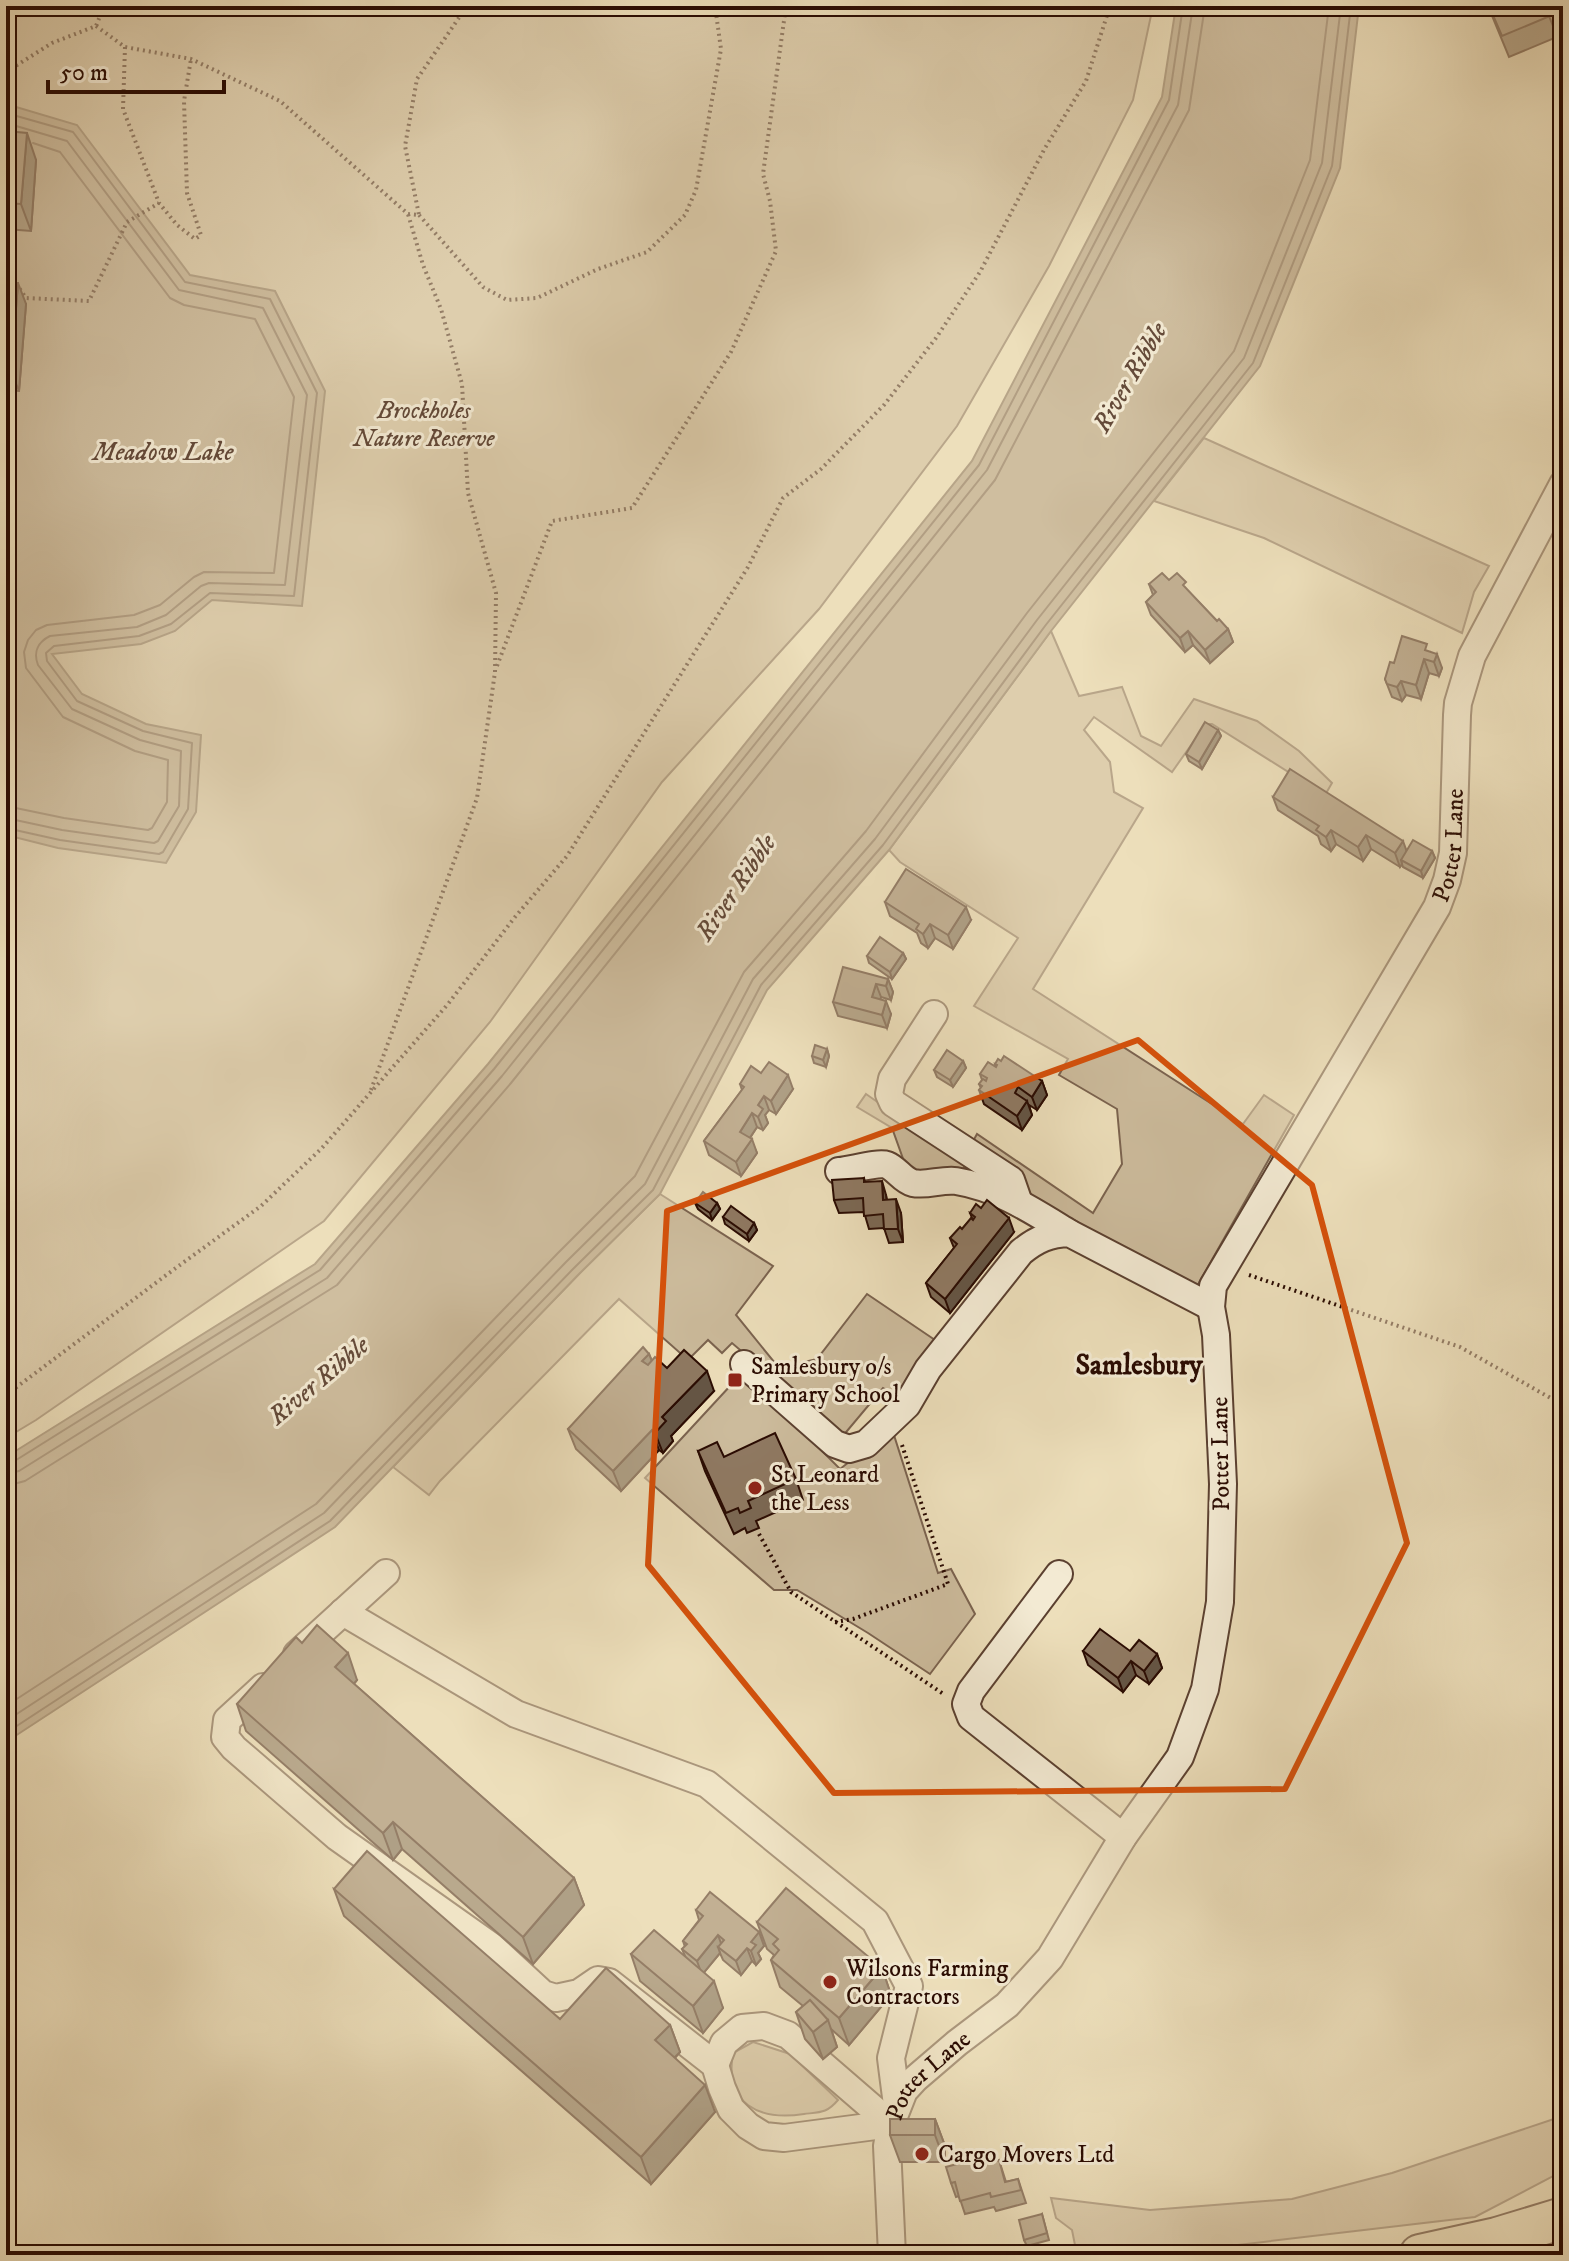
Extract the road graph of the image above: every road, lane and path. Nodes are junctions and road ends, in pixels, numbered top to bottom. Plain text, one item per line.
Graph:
1 (104, 6) edge
2 (467, 6) edge
3 (715, 6) edge
4 (786, 6) edge
5 (1110, 6) edge
6 (96, 26) junction
7 (125, 47) junction
8 (191, 59) junction
9 (6, 72) edge
10 (159, 203) junction
11 (408, 214) junction
12 (419, 215) junction
13 (6, 269) edge
14 (1563, 484) edge
15 (495, 672) junction
16 (934, 1014) dead end
17 (371, 1092) junction
18 (839, 1171) dead end
19 (1019, 1203) junction
20 (1069, 1233) junction
21 (1224, 1267) junction
22 (1211, 1307) junction
23 (744, 1364) dead end
24 (6, 1395) edge
25 (1563, 1405) edge
26 (893, 1417) junction
27 (759, 1534) dead end
28 (386, 1573) dead end
29 (1059, 1574) dead end
30 (343, 1612) junction
31 (835, 1622) junction
32 (966, 1704) junction
33 (1123, 1837) junction
34 (715, 2065) junction
35 (894, 2114) junction
36 (1563, 2218) edge
37 (892, 2255) edge
38 (1420, 2255) edge

1 - 6 path
2 - 12 path
3 - 12 path
4 - 15 path
5 - 17 path
6 - 7 path
6 - 9 path
7 - 8 path
7 - 10 path
8 - 10 path
8 - 11 path
10 - 13 path
11 - 12 path
11 - 15 path
14 - 21 street, Potter Lane
15 - 17 path
16 - 19 street
17 - 24 path
18 - 19 street
19 - 20 street
20 - 22 street
20 - 26 street
21 - 22 street, Potter Lane
21 - 25 path
22 - 33 street, Potter Lane
23 - 26 street
26 - 31 path
27 - 31 path
28 - 30 street
29 - 32 street
30 - 34 street
30 - 35 street
31 - 32 path
32 - 33 street
33 - 35 street, Potter Lane
34 - 35 street
34 - 35 street
35 - 37 street, Potter Lane
36 - 38 highway

